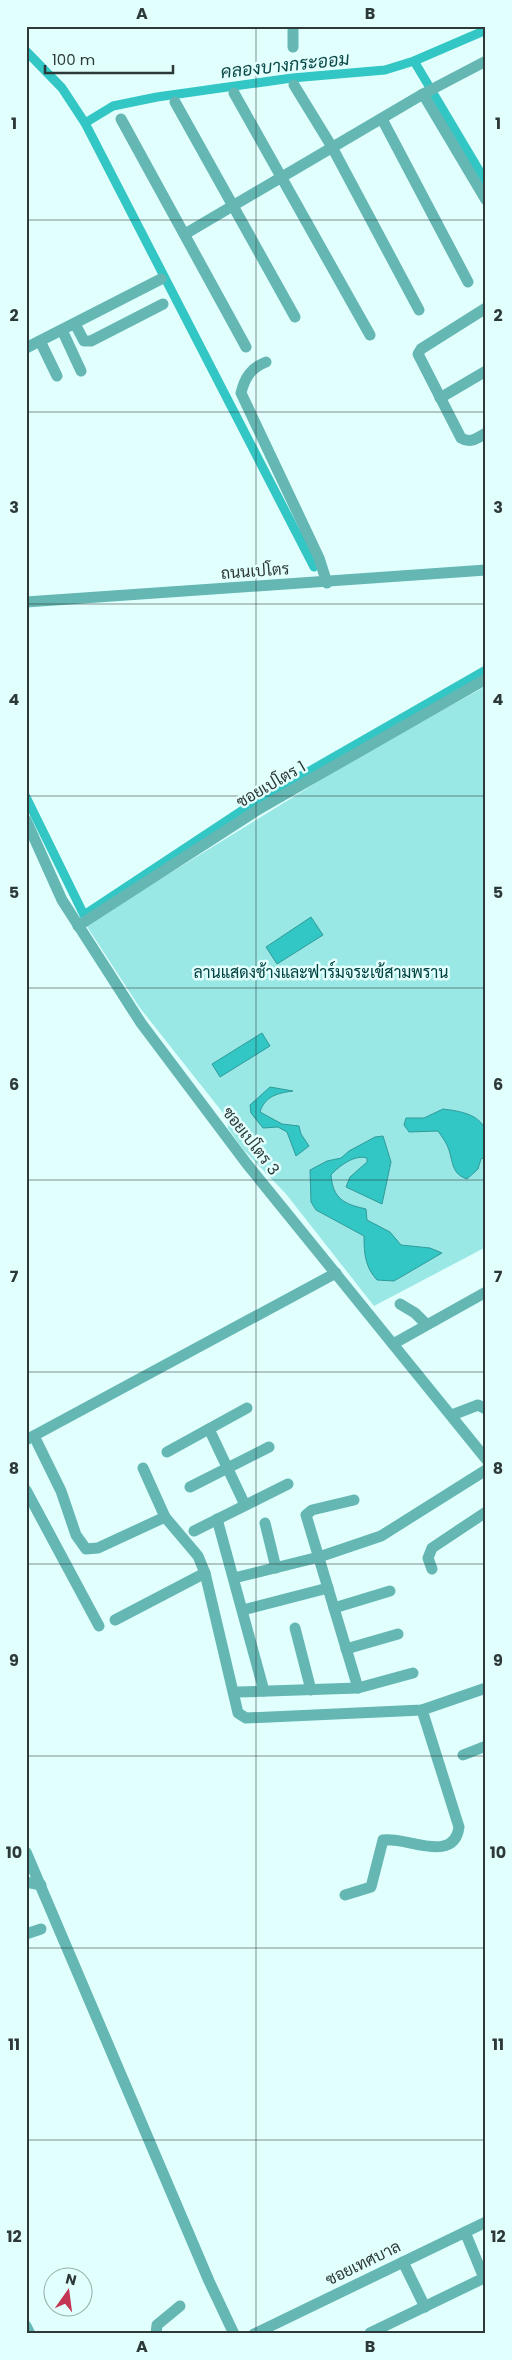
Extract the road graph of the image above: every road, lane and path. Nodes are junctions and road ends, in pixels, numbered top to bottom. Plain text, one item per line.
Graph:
1 (293, 26) edge
2 (293, 47) dead end
3 (486, 61) edge
4 (294, 85) dead end
5 (234, 93) dead end
6 (425, 93) junction
7 (175, 102) dead end
8 (121, 118) dead end
9 (382, 119) junction
10 (332, 147) junction
11 (282, 177) junction
12 (486, 200) edge
13 (234, 205) junction
14 (185, 234) junction
15 (161, 279) dead end
16 (468, 282) dead end
17 (163, 304) dead end
18 (486, 308) edge
19 (418, 310) dead end
20 (295, 317) dead end
21 (75, 324) junction
22 (62, 330) junction
23 (370, 335) dead end
24 (40, 341) junction
25 (246, 347) dead end
26 (26, 348) edge
27 (266, 362) dead end
28 (81, 371) dead end
29 (486, 371) edge
30 (57, 376) dead end
31 (440, 398) junction
32 (486, 433) edge
33 (486, 570) edge
34 (327, 583) junction
35 (26, 602) edge
36 (486, 679) edge
37 (26, 820) edge
38 (78, 926) junction
39 (336, 1272) junction
40 (486, 1292) edge
41 (400, 1304) dead end
42 (426, 1324) junction
43 (393, 1344) junction
44 (246, 1408) dead end
45 (486, 1409) edge
46 (452, 1415) junction
47 (209, 1429) junction
48 (30, 1438) edge
49 (269, 1447) dead end
50 (167, 1452) dead end
51 (486, 1458) edge
52 (227, 1467) junction
53 (143, 1468) dead end
54 (486, 1470) edge
55 (288, 1484) dead end
56 (190, 1487) dead end
57 (26, 1490) edge
58 (354, 1500) dead end
59 (245, 1506) junction
60 (486, 1512) edge
61 (165, 1517) junction
62 (217, 1519) junction
63 (265, 1523) dead end
64 (194, 1531) dead end
65 (319, 1557) junction
66 (276, 1568) junction
67 (432, 1570) dead end
68 (204, 1573) junction
69 (234, 1578) junction
70 (328, 1588) junction
71 (390, 1591) dead end
72 (334, 1608) junction
73 (243, 1610) junction
74 (115, 1620) dead end
75 (100, 1626) dead end
76 (295, 1628) dead end
77 (398, 1634) dead end
78 (346, 1649) junction
79 (413, 1673) dead end
80 (358, 1688) junction
81 (311, 1690) junction
82 (485, 1690) edge
83 (264, 1691) junction
84 (238, 1692) dead end
85 (422, 1710) junction
86 (486, 1746) edge
87 (464, 1755) dead end
88 (26, 1852) edge
89 (29, 1864) edge
90 (26, 1882) edge
91 (40, 1885) junction
92 (345, 1895) dead end
93 (41, 1929) dead end
94 (26, 1934) edge
95 (486, 2222) edge
96 (465, 2232) junction
97 (403, 2262) junction
98 (180, 2306) dead end
99 (425, 2306) junction
100 (26, 2326) edge
101 (370, 2333) edge
102 (30, 2334) edge
103 (156, 2334) edge
104 (234, 2334) edge
105 (254, 2334) edge

1 - 2 street
3 - 6 street
4 - 10 street
5 - 11 street
6 - 9 street
6 - 12 street
7 - 13 street
8 - 14 street
9 - 10 street
9 - 16 street
10 - 11 street
10 - 19 street
11 - 13 street
11 - 23 street
13 - 14 street
13 - 20 street
14 - 25 street
15 - 21 street
17 - 21 street
18 - 31 street
21 - 22 street
22 - 24 street
22 - 28 street
24 - 26 street
24 - 30 street
27 - 34 street
29 - 31 street
31 - 32 street
33 - 34 street, ถนนเปโตร
34 - 35 street, ถนนเปโตร
36 - 38 street, ซอยเปโตร 1
37 - 38 street, ซอยเปโตร 3
38 - 39 street, ซอยเปโตร 3
39 - 43 street, ซอยเปโตร 3
39 - 48 street
40 - 42 street
41 - 42 street
42 - 43 street
43 - 46 street, ซอยเปโตร 3
44 - 47 street
45 - 46 street
46 - 51 street, ซอยเปโตร 3
47 - 50 street
47 - 52 street
48 - 61 street
49 - 52 street
52 - 56 street
52 - 59 street
53 - 61 street
54 - 65 street
55 - 59 street
57 - 75 street
58 - 65 street
59 - 62 street
60 - 67 street
61 - 68 street
62 - 64 street
62 - 69 street
63 - 66 street
65 - 66 street
65 - 70 street
66 - 69 street
68 - 74 street
68 - 85 street
69 - 73 street
70 - 72 street
70 - 73 street
71 - 72 street
72 - 78 street
73 - 83 street
76 - 81 street
77 - 78 street
78 - 80 street
79 - 80 street
80 - 81 street
81 - 83 street
82 - 85 street
83 - 84 street
85 - 92 street
86 - 87 street
88 - 89 street
89 - 91 street
90 - 91 street
91 - 104 street
93 - 94 street
95 - 96 street, ซอยเทศบาล
96 - 97 street, ซอยเทศบาล
96 - 99 street
97 - 99 street
97 - 105 street, ซอยเทศบาล
98 - 103 street
99 - 101 street
100 - 102 street

